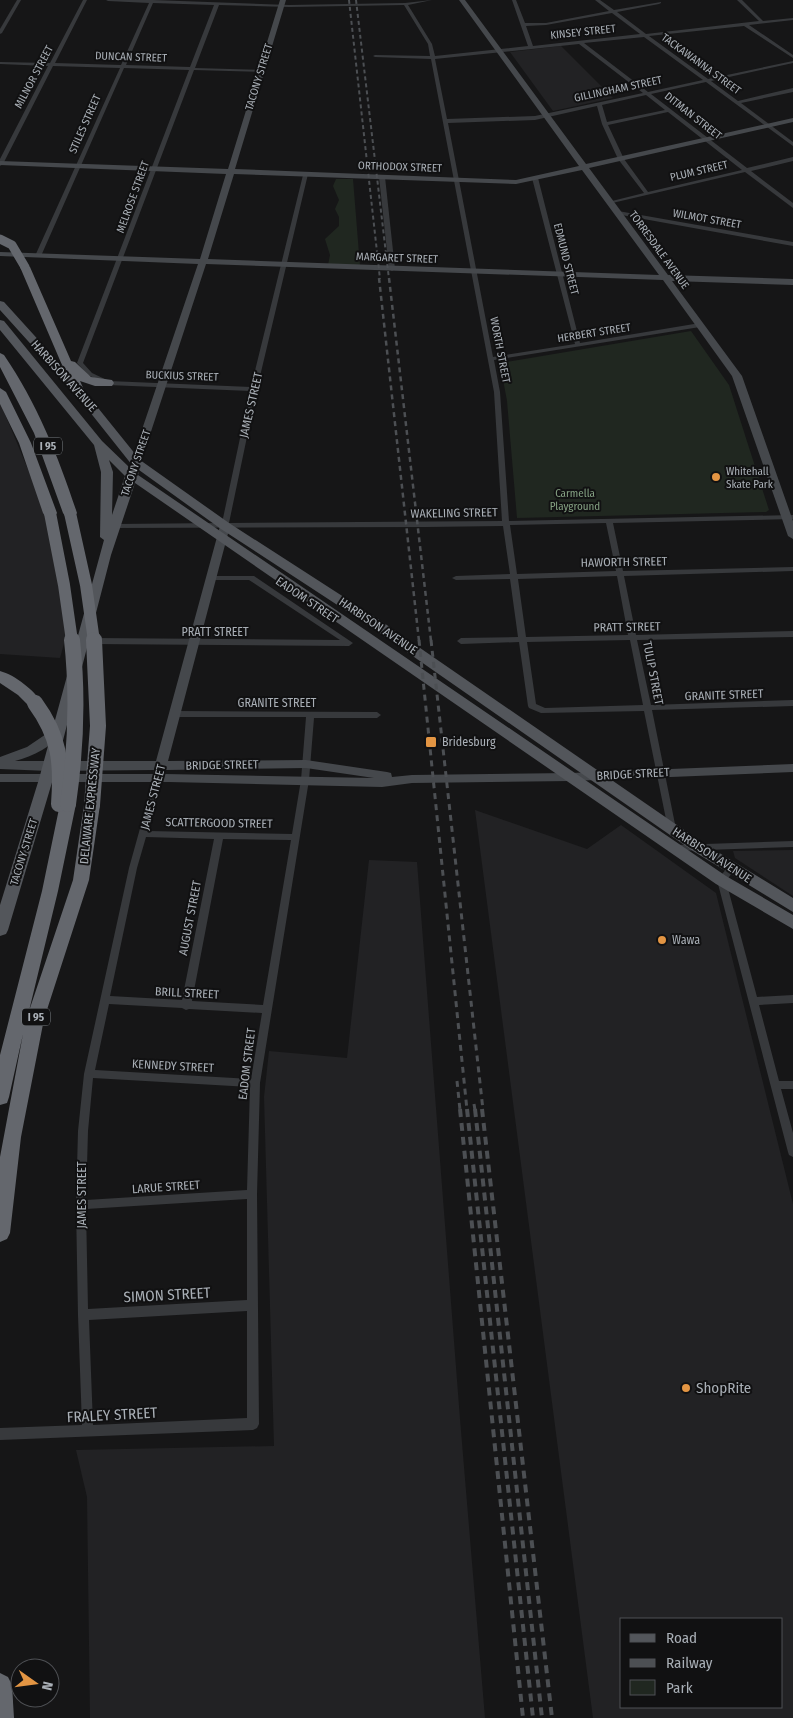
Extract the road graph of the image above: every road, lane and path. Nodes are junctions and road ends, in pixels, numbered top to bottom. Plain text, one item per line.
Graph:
1 (19, 0) edge
2 (85, 0) edge
3 (108, 0) edge
4 (430, 0) edge
5 (462, 0) edge
6 (514, 0) edge
7 (597, 0) edge
8 (739, 0) edge
9 (152, 1) junction
10 (282, 3) edge
11 (217, 4) junction
12 (405, 4) junction
13 (659, 4) dead end
14 (613, 12) junction
15 (793, 19) edge
16 (762, 22) junction
17 (744, 24) junction
18 (522, 25) junction
19 (0, 33) edge
20 (643, 35) junction
21 (580, 42) junction
22 (531, 47) junction
23 (498, 51) junction
24 (375, 56) dead end
25 (793, 57) edge
26 (434, 58) junction
27 (793, 62) edge
28 (0, 63) edge
29 (52, 64) junction
30 (122, 67) junction
31 (192, 69) junction
32 (261, 71) junction
33 (705, 80) junction
34 (793, 90) edge
35 (647, 93) junction
36 (736, 103) junction
37 (598, 104) junction
38 (670, 110) junction
39 (545, 115) junction
40 (793, 120) edge
41 (446, 121) junction
42 (605, 124) junction
43 (767, 125) junction
44 (706, 139) junction
45 (793, 144) edge
46 (621, 159) junction
47 (793, 160) edge
48 (0, 163) edge
49 (77, 166) junction
50 (584, 167) junction
51 (154, 169) junction
52 (747, 170) junction
53 (231, 172) junction
54 (306, 175) junction
55 (382, 177) junction
56 (535, 178) junction
57 (457, 180) junction
58 (647, 194) junction
59 (610, 203) junction
60 (793, 206) edge
61 (618, 213) junction
62 (0, 238) edge
63 (793, 244) edge
64 (0, 254) edge
65 (38, 256) junction
66 (121, 258) junction
67 (203, 262) junction
68 (285, 266) junction
69 (25, 267) joint
70 (392, 269) junction
71 (474, 272) junction
72 (559, 275) junction
73 (665, 278) junction
74 (793, 282) edge
75 (0, 304) edge
76 (0, 324) edge
77 (700, 325) junction
78 (578, 345) junction
79 (62, 349) junction
80 (490, 359) junction
81 (3, 361) edge
82 (108, 383) junction
83 (163, 386) junction
84 (254, 389) junction
85 (78, 390) junction
86 (0, 392) edge
87 (98, 443) junction
88 (136, 462) junction
89 (132, 476) junction
90 (790, 517) edge
91 (609, 522) junction
92 (506, 523) junction
93 (115, 526) junction
94 (206, 526) junction
95 (223, 532) junction
96 (793, 536) edge
97 (105, 555) junction
98 (793, 569) edge
99 (620, 573) junction
100 (513, 576) junction
101 (210, 578) junction
102 (456, 578) dead end
103 (793, 634) edge
104 (633, 638) junction
105 (82, 641) junction
106 (461, 641) dead end
107 (523, 641) junction
108 (193, 643) junction
109 (349, 643) joint
110 (0, 676) edge
111 (793, 703) edge
112 (647, 708) junction
113 (536, 709) joint
114 (176, 714) junction
115 (310, 714) junction
116 (378, 715) dead end
117 (58, 730) junction
118 (0, 761) edge
119 (306, 764) junction
120 (0, 765) edge
121 (793, 768) edge
122 (160, 772) junction
123 (47, 773) junction
124 (660, 773) junction
125 (594, 776) junction
126 (571, 777) junction
127 (0, 778) edge
128 (412, 779) junction
129 (305, 780) junction
130 (63, 806) junction
131 (672, 829) junction
132 (143, 834) junction
133 (219, 835) junction
134 (295, 837) junction
135 (793, 844) edge
136 (698, 847) junction
137 (676, 848) junction
138 (726, 874) junction
139 (793, 906) edge
140 (793, 923) edge
141 (0, 930) edge
142 (793, 999) edge
143 (106, 1000) junction
144 (754, 1000) junction
145 (186, 1006) junction
146 (267, 1010) junction
147 (89, 1074) junction
148 (255, 1083) junction
149 (793, 1084) edge
150 (775, 1085) junction
151 (0, 1096) edge
152 (793, 1152) edge
153 (252, 1194) junction
154 (81, 1205) junction
155 (0, 1233) edge
156 (253, 1305) junction
157 (83, 1314) junction
158 (226, 1424) joint
159 (88, 1431) junction
160 (0, 1434) edge
161 (0, 1685) edge
162 (2, 1718) edge

1 - 19 street
2 - 29 street, MILNOR STREET
3 - 9 street
4 - 12 street
5 - 23 main road, TORRESDALE AVENUE
6 - 18 street
7 - 14 street, TACKAWANNA STREET
8 - 16 street
9 - 11 street
9 - 30 street, STILES STREET
10 - 11 street
10 - 12 street
10 - 32 main road, TACONY STREET
11 - 31 street, MELROSE STREET
12 - 26 street, WORTH STREET
13 - 14 street
14 - 18 street
14 - 20 street, TACKAWANNA STREET
15 - 16 street, KINSEY STREET
16 - 17 street, KINSEY STREET
17 - 20 street, KINSEY STREET
17 - 25 street
18 - 22 street
20 - 21 street, KINSEY STREET
20 - 33 street, TACKAWANNA STREET
21 - 22 street, KINSEY STREET
21 - 35 street, DITMAN STREET
22 - 23 street, KINSEY STREET
23 - 26 street, KINSEY STREET
23 - 39 main road, TORRESDALE AVENUE
24 - 26 street, KINSEY STREET
26 - 41 street, WORTH STREET
27 - 33 street, GILLINGHAM STREET
28 - 29 street, DUNCAN STREET
29 - 30 street, DUNCAN STREET
29 - 48 street, MILNOR STREET
30 - 31 street, DUNCAN STREET
30 - 49 street, STILES STREET
31 - 32 street, DUNCAN STREET
31 - 51 street, MELROSE STREET
32 - 53 main road, TACONY STREET
33 - 35 street, GILLINGHAM STREET
33 - 36 street, TACKAWANNA STREET
34 - 36 street
35 - 37 street, GILLINGHAM STREET
35 - 38 street, DITMAN STREET
36 - 43 street, TACKAWANNA STREET
37 - 39 street, GILLINGHAM STREET
37 - 42 street
38 - 42 street
38 - 44 street, DITMAN STREET
39 - 41 street, GILLINGHAM STREET
39 - 50 main road, TORRESDALE AVENUE
40 - 43 main road, ORTHODOX STREET
41 - 57 street, WORTH STREET
42 - 46 street
43 - 44 main road, ORTHODOX STREET
43 - 45 street, TACKAWANNA STREET
44 - 46 main road, ORTHODOX STREET
44 - 52 street, DITMAN STREET
46 - 50 main road, ORTHODOX STREET
46 - 58 street
47 - 52 street, PLUM STREET
48 - 49 main road, ORTHODOX STREET
49 - 51 main road, ORTHODOX STREET
49 - 65 street, STILES STREET
50 - 56 main road, ORTHODOX STREET
50 - 59 main road, TORRESDALE AVENUE
51 - 53 main road, ORTHODOX STREET
51 - 66 street, MELROSE STREET
52 - 58 street, PLUM STREET
52 - 60 street, DITMAN STREET
53 - 54 main road, ORTHODOX STREET
53 - 67 main road, TACONY STREET
54 - 55 main road, ORTHODOX STREET
54 - 68 street, JAMES STREET
55 - 57 main road, ORTHODOX STREET
55 - 70 street
56 - 57 main road, ORTHODOX STREET
56 - 72 street, EDMUND STREET
57 - 71 street, WORTH STREET
58 - 59 street, PLUM STREET
59 - 61 main road, TORRESDALE AVENUE
61 - 63 street, WILMOT STREET
61 - 73 main road, TORRESDALE AVENUE
62 - 69 highway, bridge
64 - 65 main road, MARGARET STREET
65 - 66 main road, MARGARET STREET
66 - 67 main road, MARGARET STREET
66 - 82 street, MELROSE STREET
67 - 68 main road, MARGARET STREET
67 - 83 main road, TACONY STREET
68 - 70 main road, MARGARET STREET
68 - 84 street, JAMES STREET
69 - 79 highway
70 - 71 main road, MARGARET STREET
71 - 72 main road, MARGARET STREET
71 - 80 street, WORTH STREET
72 - 73 main road, MARGARET STREET
72 - 78 street, EDMUND STREET
73 - 74 main road, MARGARET STREET
73 - 77 main road, TORRESDALE AVENUE
75 - 85 main road, HARBISON AVENUE
76 - 87 main road, HARBISON AVENUE
77 - 78 street, HERBERT STREET
77 - 90 main road, TORRESDALE AVENUE
78 - 80 street, HERBERT STREET
79 - 82 highway
79 - 85 highway
80 - 92 street, WORTH STREET
81 - 155 highway, DELAWARE EXPRESSWAY / I 95, bridge
82 - 83 street, BUCKIUS STREET
83 - 84 street, BUCKIUS STREET
83 - 88 main road, TACONY STREET
84 - 95 street, JAMES STREET
85 - 88 main road, HARBISON AVENUE
86 - 130 highway, DELAWARE EXPRESSWAY / I 95, bridge
87 - 89 main road, HARBISON AVENUE
87 - 97 main road
88 - 89 main road, TACONY STREET
88 - 95 main road, HARBISON AVENUE
89 - 93 main road, TACONY STREET
89 - 94 main road, HARBISON AVENUE
90 - 91 street, WAKELING STREET
90 - 96 main road, TORRESDALE AVENUE
91 - 92 street, WAKELING STREET
91 - 99 street, TULIP STREET
92 - 95 street, WAKELING STREET
92 - 100 street, WORTH STREET
93 - 94 street
93 - 97 main road, TACONY STREET
94 - 95 main road, HARBISON AVENUE
95 - 101 main road, JAMES STREET
95 - 125 main road, HARBISON AVENUE
95 - 126 main road, HARBISON AVENUE
97 - 105 main road, TACONY STREET
98 - 99 street, HAWORTH STREET
99 - 100 street, HAWORTH STREET
99 - 104 street, TULIP STREET
100 - 102 street, HAWORTH STREET
100 - 107 street, WORTH STREET
101 - 108 main road, JAMES STREET
101 - 109 street, EADOM STREET
103 - 104 street, PRATT STREET
104 - 107 street, PRATT STREET
104 - 112 street, TULIP STREET
105 - 108 street, PRATT STREET
105 - 117 main road, TACONY STREET
106 - 107 street, PRATT STREET
107 - 113 street, WORTH STREET
108 - 109 street, PRATT STREET
108 - 114 main road, JAMES STREET
110 - 130 highway, bridge
111 - 112 street, GRANITE STREET
112 - 113 street, GRANITE STREET
112 - 124 street, TULIP STREET
114 - 115 street, GRANITE STREET
114 - 122 main road, JAMES STREET
115 - 116 street, GRANITE STREET
115 - 119 street, EADOM STREET
117 - 118 main road
117 - 123 main road, TACONY STREET
119 - 122 main road, BRIDGE STREET
119 - 128 main road, BRIDGE STREET
119 - 129 street, EADOM STREET
120 - 123 main road, BRIDGE STREET
121 - 124 main road, BRIDGE STREET
122 - 123 main road, BRIDGE STREET
122 - 129 main road, BRIDGE STREET
122 - 132 street, JAMES STREET
123 - 127 main road, BRIDGE STREET
123 - 141 main road, TACONY STREET
124 - 125 main road, BRIDGE STREET
124 - 131 street, TULIP STREET
125 - 126 main road, BRIDGE STREET
125 - 131 main road, HARBISON AVENUE
126 - 128 main road, BRIDGE STREET
126 - 137 main road, HARBISON AVENUE
128 - 129 main road, BRIDGE STREET
129 - 134 street, EADOM STREET
130 - 151 highway, I 95
131 - 136 main road, HARBISON AVENUE
132 - 133 street, SCATTERGOOD STREET
132 - 143 street, JAMES STREET
133 - 134 street, SCATTERGOOD STREET
133 - 145 street, AUGUST STREET
134 - 146 street, EADOM STREET
135 - 136 street
136 - 137 street
136 - 138 main road, HARBISON AVENUE
137 - 138 main road, HARBISON AVENUE
138 - 139 main road, HARBISON AVENUE
138 - 140 main road, HARBISON AVENUE
138 - 144 street
142 - 144 street
143 - 145 street, BRILL STREET
143 - 147 street, JAMES STREET
144 - 150 street
145 - 146 street, BRILL STREET
146 - 148 street, EADOM STREET
147 - 148 street, KENNEDY STREET
147 - 154 street, JAMES STREET
148 - 153 street, EADOM STREET
149 - 150 street
150 - 152 street
153 - 154 street, LARUE STREET
153 - 156 street, EADOM STREET
154 - 157 street, JAMES STREET
156 - 157 street, SIMON STREET
156 - 158 street, EADOM STREET
157 - 159 street, JAMES STREET
158 - 159 street, FRALEY STREET
159 - 160 street, FRALEY STREET
161 - 162 highway

